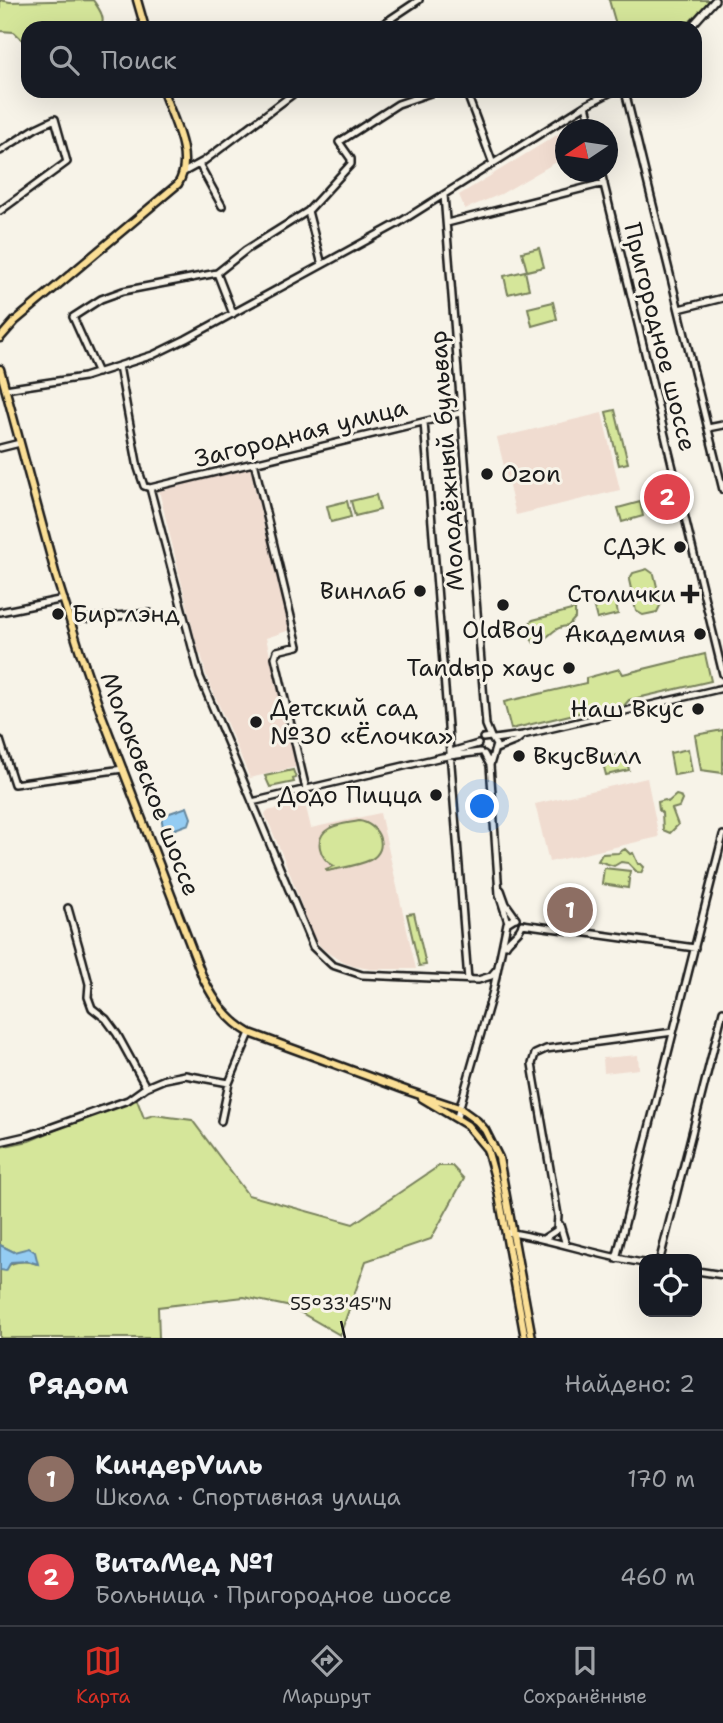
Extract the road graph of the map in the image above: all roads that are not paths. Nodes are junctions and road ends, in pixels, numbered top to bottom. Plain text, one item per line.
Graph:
1 (137, 0) edge
2 (419, 0) edge
3 (715, 0) edge
4 (143, 21) edge
5 (388, 21) edge
6 (696, 21) edge
7 (165, 98) edge
8 (288, 98) edge
9 (416, 98) edge
10 (469, 98) edge
11 (600, 98) edge
12 (627, 98) edge
13 (586, 105) junction
14 (589, 119) edge
15 (0, 151) edge
16 (199, 164) junction
17 (493, 164) junction
18 (184, 172) junction
19 (604, 183) joint
20 (444, 195) junction
21 (222, 206) dead end
22 (0, 211) edge
23 (308, 211) junction
24 (447, 223) junction
25 (322, 265) junction
26 (216, 273) junction
27 (723, 298) edge
28 (679, 309) junction
29 (233, 314) junction
30 (1, 336) edge
31 (119, 366) junction
32 (0, 369) edge
33 (98, 373) junction
34 (5, 389) junction
35 (460, 413) junction
36 (424, 422) junction
37 (723, 425) edge
38 (708, 428) junction
39 (20, 443) junction
40 (0, 448) edge
41 (254, 463) junction
42 (150, 488) junction
43 (723, 490) edge
44 (64, 599) junction
45 (0, 612) edge
46 (150, 613) dead end
47 (71, 620) junction
48 (723, 674) edge
49 (723, 688) edge
50 (486, 725) junction
51 (523, 735) junction
52 (483, 737) junction
53 (493, 738) junction
54 (0, 740) edge
55 (478, 744) junction
56 (495, 751) junction
57 (482, 753) junction
58 (451, 754) junction
59 (490, 765) junction
60 (123, 769) junction
61 (306, 789) junction
62 (252, 802) junction
63 (723, 835) edge
64 (499, 884) junction
65 (68, 908) dead end
66 (515, 918) junction
67 (508, 924) junction
68 (522, 924) junction
69 (515, 933) junction
70 (695, 948) junction
71 (501, 954) junction
72 (497, 969) junction
73 (468, 980) junction
74 (723, 1011) edge
75 (673, 1032) junction
76 (250, 1033) junction
77 (229, 1083) junction
78 (146, 1087) junction
79 (408, 1091) junction
80 (460, 1108) junction
81 (457, 1117) junction
82 (221, 1121) dead end
83 (0, 1143) edge
84 (558, 1214) junction
85 (509, 1232) junction
86 (529, 1236) junction
87 (543, 1239) junction
88 (567, 1247) junction
89 (516, 1251) junction
90 (661, 1254) edge
91 (615, 1259) junction
92 (639, 1262) edge
93 (702, 1272) edge
94 (723, 1275) edge
95 (525, 1338) edge
96 (532, 1338) edge

1 - 4 main road
2 - 5 street
3 - 6 street
7 - 18 main road
8 - 16 street
9 - 23 street
10 - 17 street
11 - 13 street
12 - 28 street, Пригородное шоссе
13 - 14 street
13 - 17 street
15 - 22 street
16 - 18 street
16 - 21 street
17 - 20 street
18 - 30 main road
19 - 24 street
19 - 48 street, Пригородное шоссе
20 - 24 street, Молодёжный бульвар
20 - 25 street
23 - 25 street
23 - 26 street
24 - 35 street, Молодёжный бульвар
25 - 29 street
26 - 29 street
26 - 33 street
27 - 28 street
28 - 38 street, Пригородное шоссе
29 - 31 street
31 - 33 street
31 - 42 street
32 - 34 main road, Молоковское шоссе
33 - 34 street
34 - 39 main road, Молоковское шоссе
35 - 36 street, Загородная улица
35 - 50 street, Молодёжный бульвар
36 - 41 street, Загородная улица
36 - 58 street
37 - 38 street
38 - 43 street, Пригородное шоссе
39 - 40 street
39 - 44 main road, Молоковское шоссе
41 - 42 street, Загородная улица
41 - 61 street
42 - 62 street
44 - 45 street
44 - 47 main road, Молоковское шоссе
46 - 47 street
47 - 60 main road, Молоковское шоссе
49 - 51 street
50 - 52 street, Молодёжный бульвар
50 - 53 street, Молодёжный бульвар
51 - 53 street
51 - 56 street
52 - 53 street
52 - 55 street
53 - 56 street, Молодёжный бульвар
54 - 60 street
55 - 57 street
55 - 58 street
56 - 57 street
56 - 59 street
57 - 58 street
57 - 59 street
58 - 61 street
58 - 73 street
59 - 64 street
60 - 76 main road, Молоковское шоссе
61 - 62 street
62 - 73 street
63 - 70 street
64 - 66 street
64 - 67 street
65 - 78 street
66 - 67 street
66 - 68 street
67 - 69 street
67 - 71 street
68 - 69 street
68 - 70 street
69 - 71 street
70 - 75 street
71 - 72 street
72 - 73 street
72 - 80 street
74 - 90 street
75 - 84 street
75 - 91 street
76 - 77 street
76 - 79 main road, Молоковское шоссе
77 - 78 street
77 - 82 street
78 - 83 street
79 - 80 main road, Молоковское шоссе
79 - 81 main road, Молоковское шоссе
80 - 81 street
80 - 85 main road, Молоковское шоссе
81 - 85 main road, Молоковское шоссе
84 - 87 street
84 - 88 street
85 - 86 street
85 - 89 main road
85 - 95 main road
86 - 87 street
86 - 89 street
87 - 88 street
88 - 91 street
89 - 96 main road
91 - 92 street
93 - 94 street

